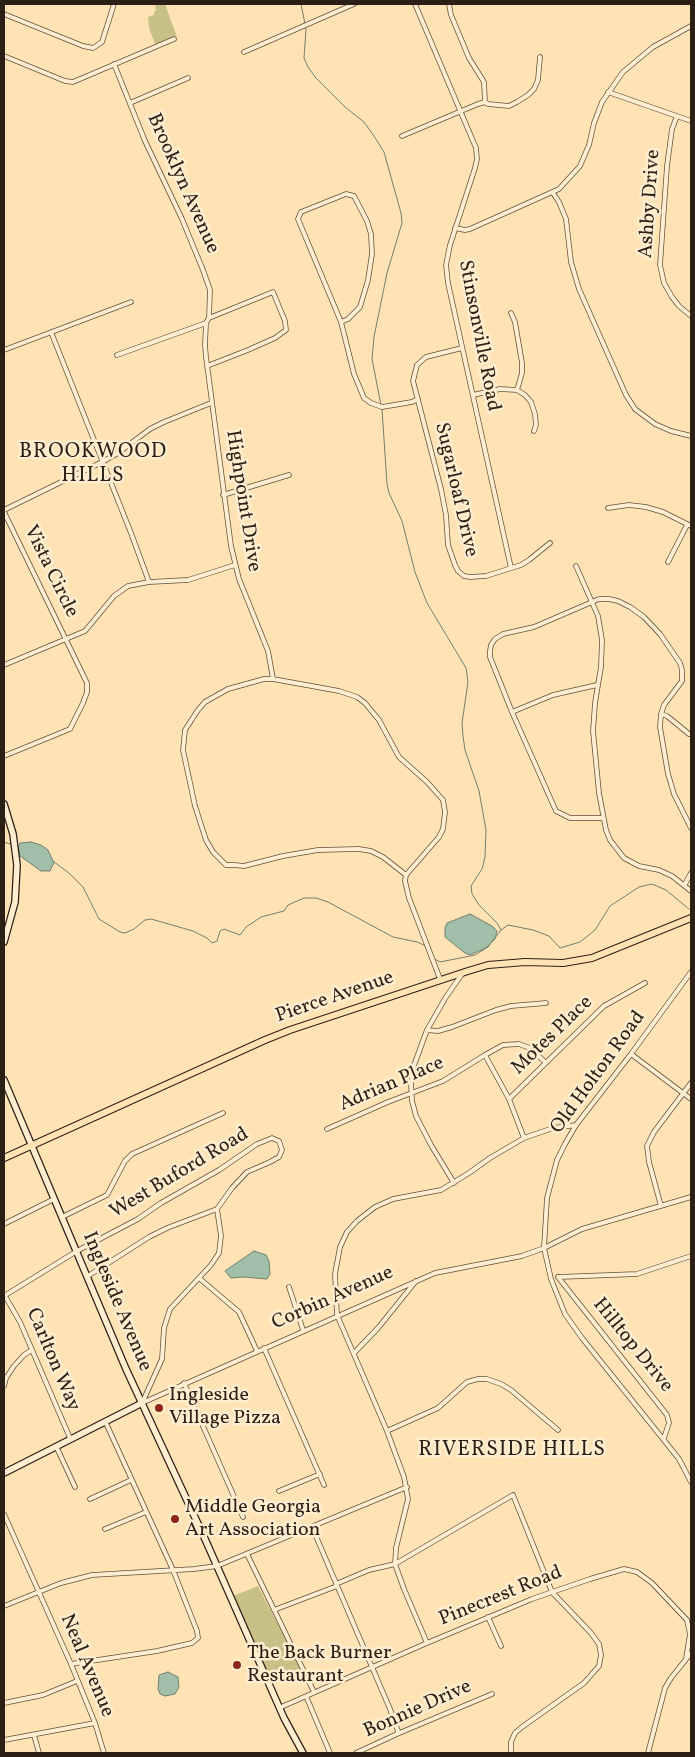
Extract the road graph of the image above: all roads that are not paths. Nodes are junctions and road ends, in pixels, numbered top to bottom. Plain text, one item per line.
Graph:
1 (114, 4) edge
2 (354, 4) edge
3 (415, 4) edge
4 (449, 4) edge
5 (4, 14) edge
6 (691, 26) edge
7 (174, 39) dead end
8 (244, 52) dead end
9 (4, 56) edge
10 (540, 57) dead end
11 (114, 64) junction
12 (188, 78) dead end
13 (608, 92) junction
14 (130, 102) junction
15 (485, 102) junction
16 (460, 111) junction
17 (677, 116) junction
18 (691, 121) edge
19 (402, 136) dead end
20 (553, 193) junction
21 (455, 228) junction
22 (131, 302) dead end
23 (510, 313) dead end
24 (691, 316) edge
25 (209, 318) junction
26 (341, 322) junction
27 (206, 323) junction
28 (51, 332) junction
29 (462, 348) junction
30 (4, 350) edge
31 (117, 355) dead end
32 (207, 366) junction
33 (517, 390) junction
34 (473, 395) junction
35 (418, 400) junction
36 (211, 403) junction
37 (534, 431) dead end
38 (691, 436) edge
39 (102, 462) junction
40 (289, 474) dead end
41 (223, 494) junction
42 (608, 508) dead end
43 (4, 511) edge
44 (689, 526) edge
45 (550, 543) dead end
46 (668, 562) dead end
47 (235, 565) junction
48 (576, 566) dead end
49 (511, 568) junction
50 (149, 582) junction
51 (592, 602) junction
52 (66, 639) junction
53 (4, 665) edge
54 (274, 679) junction
55 (598, 685) junction
56 (512, 712) junction
57 (660, 714) junction
58 (689, 734) dead end
59 (4, 756) edge
60 (4, 804) edge
61 (602, 818) junction
62 (691, 828) edge
63 (691, 873) edge
64 (406, 875) junction
65 (685, 884) junction
66 (691, 891) edge
67 (691, 918) edge
68 (4, 942) edge
69 (468, 970) junction
70 (691, 972) edge
71 (440, 980) junction
72 (645, 983) dead end
73 (546, 1003) dead end
74 (427, 1030) junction
75 (631, 1054) junction
76 (484, 1055) junction
77 (545, 1062) junction
78 (4, 1080) edge
79 (691, 1083) edge
80 (683, 1093) junction
81 (411, 1094) junction
82 (509, 1099) junction
83 (691, 1099) edge
84 (223, 1113) dead end
85 (576, 1125) junction
86 (327, 1129) dead end
87 (524, 1138) junction
88 (31, 1146) junction
89 (4, 1158) edge
90 (454, 1183) junction
91 (691, 1197) edge
92 (54, 1199) junction
93 (661, 1206) junction
94 (217, 1209) junction
95 (62, 1217) junction
96 (4, 1224) edge
97 (544, 1248) junction
98 (77, 1251) junction
99 (691, 1256) edge
100 (88, 1276) junction
101 (558, 1277) junction
102 (199, 1278) junction
103 (551, 1279) junction
104 (417, 1280) junction
105 (289, 1287) dead end
106 (4, 1296) edge
107 (337, 1315) junction
108 (303, 1330) junction
109 (264, 1348) junction
110 (32, 1350) junction
111 (257, 1351) junction
112 (354, 1353) junction
113 (184, 1384) junction
114 (4, 1386) edge
115 (142, 1402) junction
116 (105, 1421) junction
117 (558, 1430) dead end
118 (387, 1431) junction
119 (70, 1438) junction
120 (664, 1438) junction
121 (56, 1446) junction
122 (4, 1473) edge
123 (320, 1474) junction
124 (131, 1480) junction
125 (691, 1482) edge
126 (324, 1485) dead end
127 (75, 1486) dead end
128 (406, 1487) junction
129 (279, 1491) dead end
130 (90, 1499) dead end
131 (146, 1512) junction
132 (4, 1514) edge
133 (243, 1517) dead end
134 (312, 1527) junction
135 (105, 1529) dead end
136 (247, 1554) junction
137 (395, 1564) junction
138 (217, 1566) junction
139 (173, 1570) junction
140 (336, 1585) junction
141 (38, 1592) junction
142 (552, 1592) junction
143 (4, 1606) edge
144 (274, 1610) junction
145 (488, 1617) junction
146 (427, 1643) junction
147 (500, 1646) dead end
148 (691, 1653) edge
149 (686, 1659) junction
150 (71, 1664) junction
151 (371, 1668) junction
152 (77, 1680) junction
153 (314, 1692) junction
154 (492, 1694) dead end
155 (306, 1696) junction
156 (4, 1703) edge
157 (279, 1708) junction
158 (95, 1723) junction
159 (397, 1734) junction
160 (34, 1735) junction
161 (4, 1740) edge
162 (39, 1753) edge
163 (104, 1753) edge
164 (303, 1753) edge
165 (330, 1753) edge
166 (356, 1753) edge
167 (511, 1753) edge
168 (648, 1753) edge

1 - 5 street
2 - 8 street
3 - 16 street, Stinsonville Road
4 - 15 street
6 - 13 street
7 - 11 street
9 - 11 street
10 - 15 street
11 - 14 street, Brooklyn Avenue
12 - 14 street
13 - 17 street
13 - 20 street
14 - 25 street, Brooklyn Avenue
15 - 16 street
16 - 19 street
16 - 21 street, Stinsonville Road
17 - 18 street
17 - 24 street, Ashby Drive
20 - 21 street
20 - 38 street
21 - 29 street, Stinsonville Road
22 - 28 street
23 - 33 street
25 - 27 street
25 - 32 street
26 - 26 street
26 - 35 street
27 - 31 street
27 - 32 street, Highpoint Drive
28 - 30 street
28 - 39 street
29 - 34 street, Stinsonville Road
29 - 35 street, Sugarloaf Drive
32 - 36 street, Highpoint Drive
33 - 34 street
33 - 37 street
34 - 49 street, Stinsonville Road
35 - 49 street, Sugarloaf Drive
36 - 39 street
36 - 41 street, Highpoint Drive
39 - 43 street
39 - 50 street
40 - 41 street
41 - 47 street, Highpoint Drive
42 - 44 street
43 - 52 street, Vista Circle
44 - 46 street
45 - 49 street, Sugarloaf Drive
47 - 50 street
47 - 54 street, Highpoint Drive
48 - 51 street
50 - 52 street
51 - 55 street
51 - 56 street
51 - 57 street
52 - 53 street, Vista Circle
52 - 59 street
54 - 64 street
54 - 64 street
55 - 56 street
55 - 61 street
56 - 61 street
57 - 58 street
57 - 62 street
60 - 68 street
61 - 65 street
63 - 65 street
64 - 71 street
65 - 66 street
67 - 69 main road, Pierce Avenue
69 - 71 main road, Pierce Avenue
69 - 74 street
70 - 75 street, Old Holton Road
71 - 88 main road, Pierce Avenue
72 - 77 street, Motes Place
73 - 74 street
74 - 81 street
75 - 80 street
75 - 85 street, Old Holton Road
76 - 77 street, Adrian Place
76 - 81 street, Adrian Place
76 - 82 street
77 - 82 street, Motes Place
78 - 88 street, Ingleside Avenue
79 - 80 street
80 - 83 street
80 - 93 street
81 - 86 street, Adrian Place
81 - 90 street
82 - 87 street
84 - 95 street
85 - 87 street
85 - 97 street, Old Holton Road
87 - 90 street
88 - 89 main road, Pierce Avenue
88 - 92 street, Ingleside Avenue
90 - 107 street
91 - 93 street, Corbin Avenue
92 - 95 street, Ingleside Avenue
92 - 96 street
93 - 97 street, Corbin Avenue
94 - 98 street, West Buford Road
94 - 100 street
94 - 102 street
95 - 98 street, Ingleside Avenue
97 - 103 street, Old Holton Road
97 - 104 street, Corbin Avenue
98 - 100 street, Ingleside Avenue
98 - 106 street, West Buford Road
99 - 101 street
100 - 115 street, Ingleside Avenue
101 - 103 street
101 - 120 street, Hilltop Drive
102 - 111 street
102 - 115 street
103 - 120 street, Old Holton Road
104 - 107 street, Corbin Avenue
104 - 112 street
105 - 108 street
106 - 110 street, Carlton Way
107 - 108 street, Corbin Avenue
107 - 112 street
108 - 109 street, Corbin Avenue
109 - 111 street, Corbin Avenue
109 - 123 street
110 - 114 street
110 - 119 street, Carlton Way
111 - 113 street, Corbin Avenue
112 - 118 street
113 - 115 street, Corbin Avenue
113 - 133 street
115 - 116 street, Corbin Avenue
115 - 138 street, Ingleside Avenue
116 - 119 street, Corbin Avenue
116 - 124 street
117 - 118 street
118 - 128 street
119 - 121 street, Corbin Avenue
120 - 125 street, Old Holton Road
121 - 122 street, Corbin Avenue
121 - 127 street
123 - 126 street
123 - 129 street
124 - 130 street
124 - 131 street
128 - 134 street
128 - 137 street
131 - 135 street
131 - 139 street
132 - 141 street, Neal Avenue
134 - 136 street
134 - 140 street
136 - 138 street
136 - 144 street
137 - 140 street
137 - 142 street
137 - 146 street
138 - 139 street
138 - 157 street, Ingleside Avenue
139 - 141 street
139 - 150 street
140 - 144 street
140 - 151 street
141 - 143 street
141 - 150 street, Neal Avenue
142 - 145 street, Pinecrest Road
142 - 149 street, Pinecrest Road
142 - 167 street
144 - 153 street
145 - 146 street, Pinecrest Road
145 - 147 street
146 - 151 street, Pinecrest Road
148 - 149 street
149 - 168 street
150 - 152 street, Neal Avenue
151 - 153 street, Pinecrest Road
151 - 159 street
152 - 156 street
152 - 158 street, Neal Avenue
153 - 155 street, Pinecrest Road
154 - 159 street, Bonnie Drive
155 - 157 street, Pinecrest Road
155 - 165 street
157 - 164 street, Ingleside Avenue
158 - 160 street
158 - 163 street, Neal Avenue
159 - 166 street, Bonnie Drive
160 - 161 street
160 - 162 street

